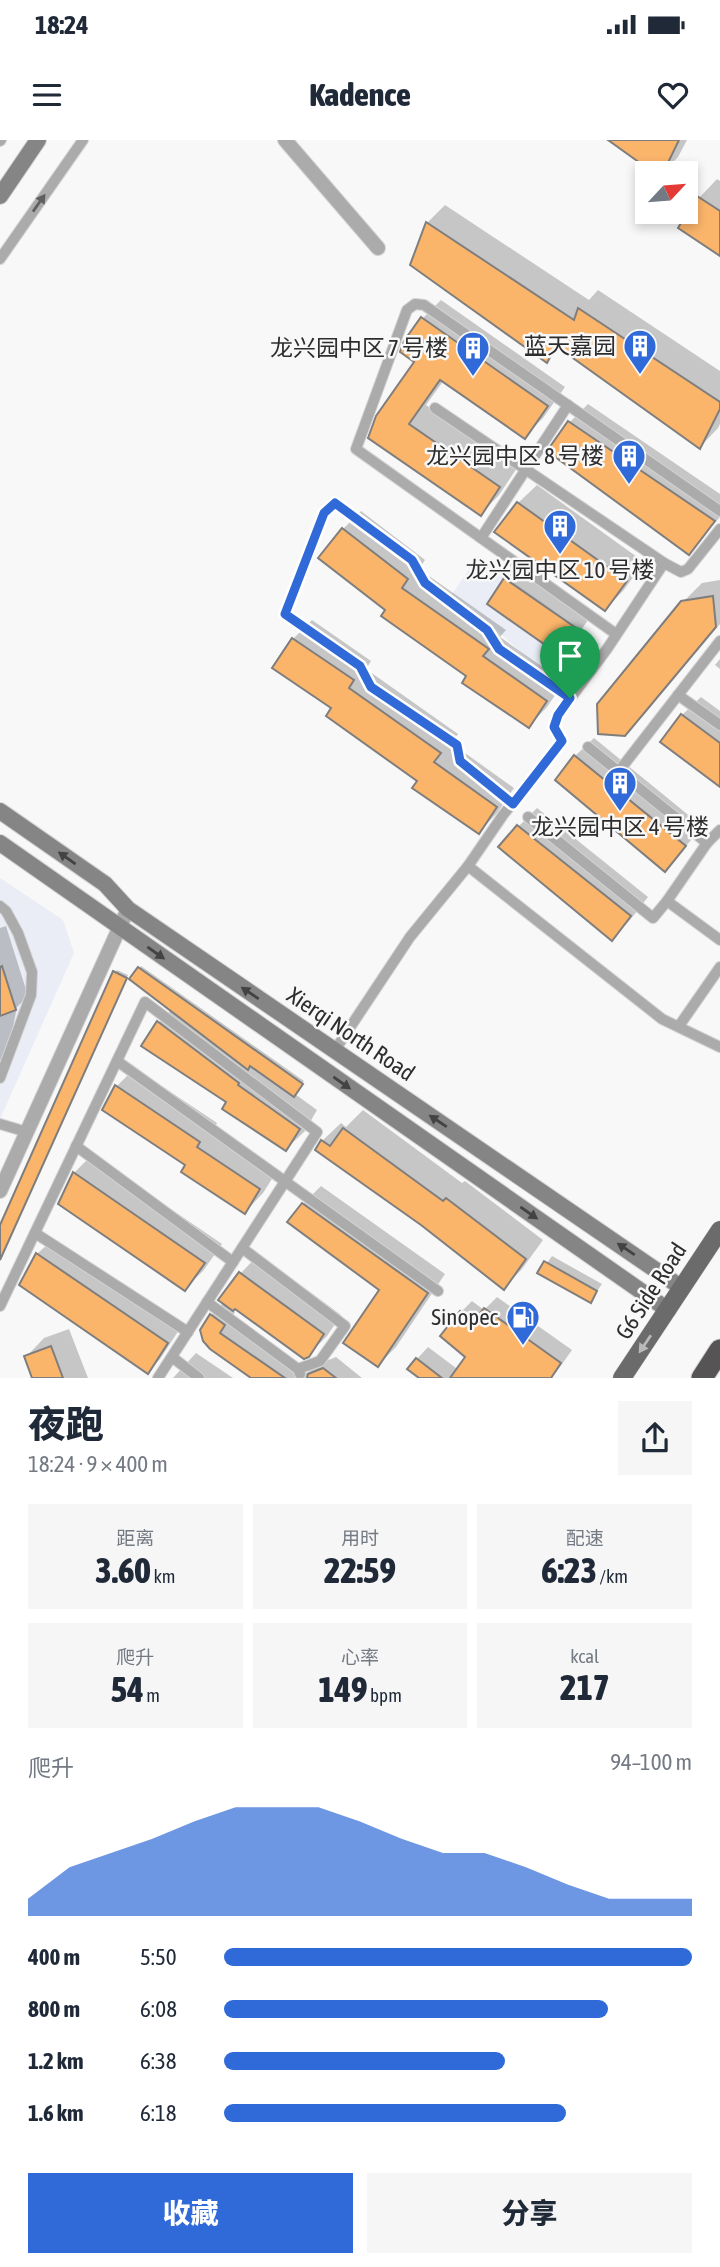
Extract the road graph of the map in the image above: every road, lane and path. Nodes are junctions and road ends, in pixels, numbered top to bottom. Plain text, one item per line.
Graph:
1 (38, 140) edge
2 (83, 140) edge
3 (285, 140) edge
4 (0, 195) edge
5 (378, 248) dead end
6 (0, 259) edge
7 (568, 405) junction
8 (435, 408) dead end
9 (526, 469) junction
10 (720, 511) edge
11 (720, 529) edge
12 (481, 538) junction
13 (664, 562) junction
14 (616, 634) junction
15 (720, 640) edge
16 (678, 695) junction
17 (570, 698) junction
18 (720, 725) edge
19 (588, 747) dead end
20 (619, 771) junction
21 (513, 804) junction
22 (0, 811) edge
23 (528, 817) dead end
24 (720, 830) edge
25 (0, 843) edge
26 (707, 843) junction
27 (468, 866) junction
28 (667, 901) junction
29 (0, 906) edge
30 (128, 909) junction
31 (119, 927) junction
32 (720, 940) edge
33 (720, 967) edge
34 (679, 1027) junction
35 (720, 1047) edge
36 (335, 1050) junction
37 (117, 1061) junction
38 (0, 1078) edge
39 (0, 1124) edge
40 (27, 1132) junction
41 (76, 1146) junction
42 (286, 1181) junction
43 (0, 1191) edge
44 (720, 1230) edge
45 (35, 1233) junction
46 (242, 1248) junction
47 (233, 1262) junction
48 (682, 1288) junction
49 (438, 1291) dead end
50 (207, 1302) junction
51 (0, 1306) edge
52 (668, 1310) junction
53 (188, 1332) junction
54 (720, 1350) edge
55 (172, 1357) junction
56 (158, 1378) edge
57 (199, 1378) edge
58 (622, 1378) edge
59 (702, 1378) edge

1 - 4 main road
6 -> 2 street
3 - 5 street
7 - 9 street
7 - 10 street
7 - 12 street
8 - 9 street
9 - 12 street
9 - 13 street
11 - 13 street
12 - 14 street
13 - 14 street
14 - 17 street
15 - 16 street
16 - 18 street
16 - 20 street
17 - 21 street
17 - 21 street
19 - 20 street
20 - 26 street
21 - 27 street
30 -> 22 main road, Xierqi North Road
23 - 28 street
24 - 26 street
25 - 31 main road, Xierqi North Road
26 - 28 street
27 - 34 street
27 - 36 street
28 - 32 street
29 - 38 street
30 - 31 street
36 -> 30 main road, Xierqi North Road
31 - 40 street
31 -> 52 main road, Xierqi North Road
33 - 34 street
34 - 35 street
48 -> 36 main road, Xierqi North Road
37 - 41 street
37 - 42 street
37 - 42 street
39 - 40 street
40 - 43 street
41 - 45 street
41 - 47 street
42 - 46 street
42 - 49 street
44 - 48 main road, G6 Side Road
45 - 51 street
45 - 53 street
46 - 47 street
46 - 50 street
47 - 50 street
48 - 52 main road, G6 Side Road
50 - 53 street
52 -> 58 main road, G6 Side Road
53 - 55 street
54 - 59 highway
55 - 56 street
55 - 57 street

